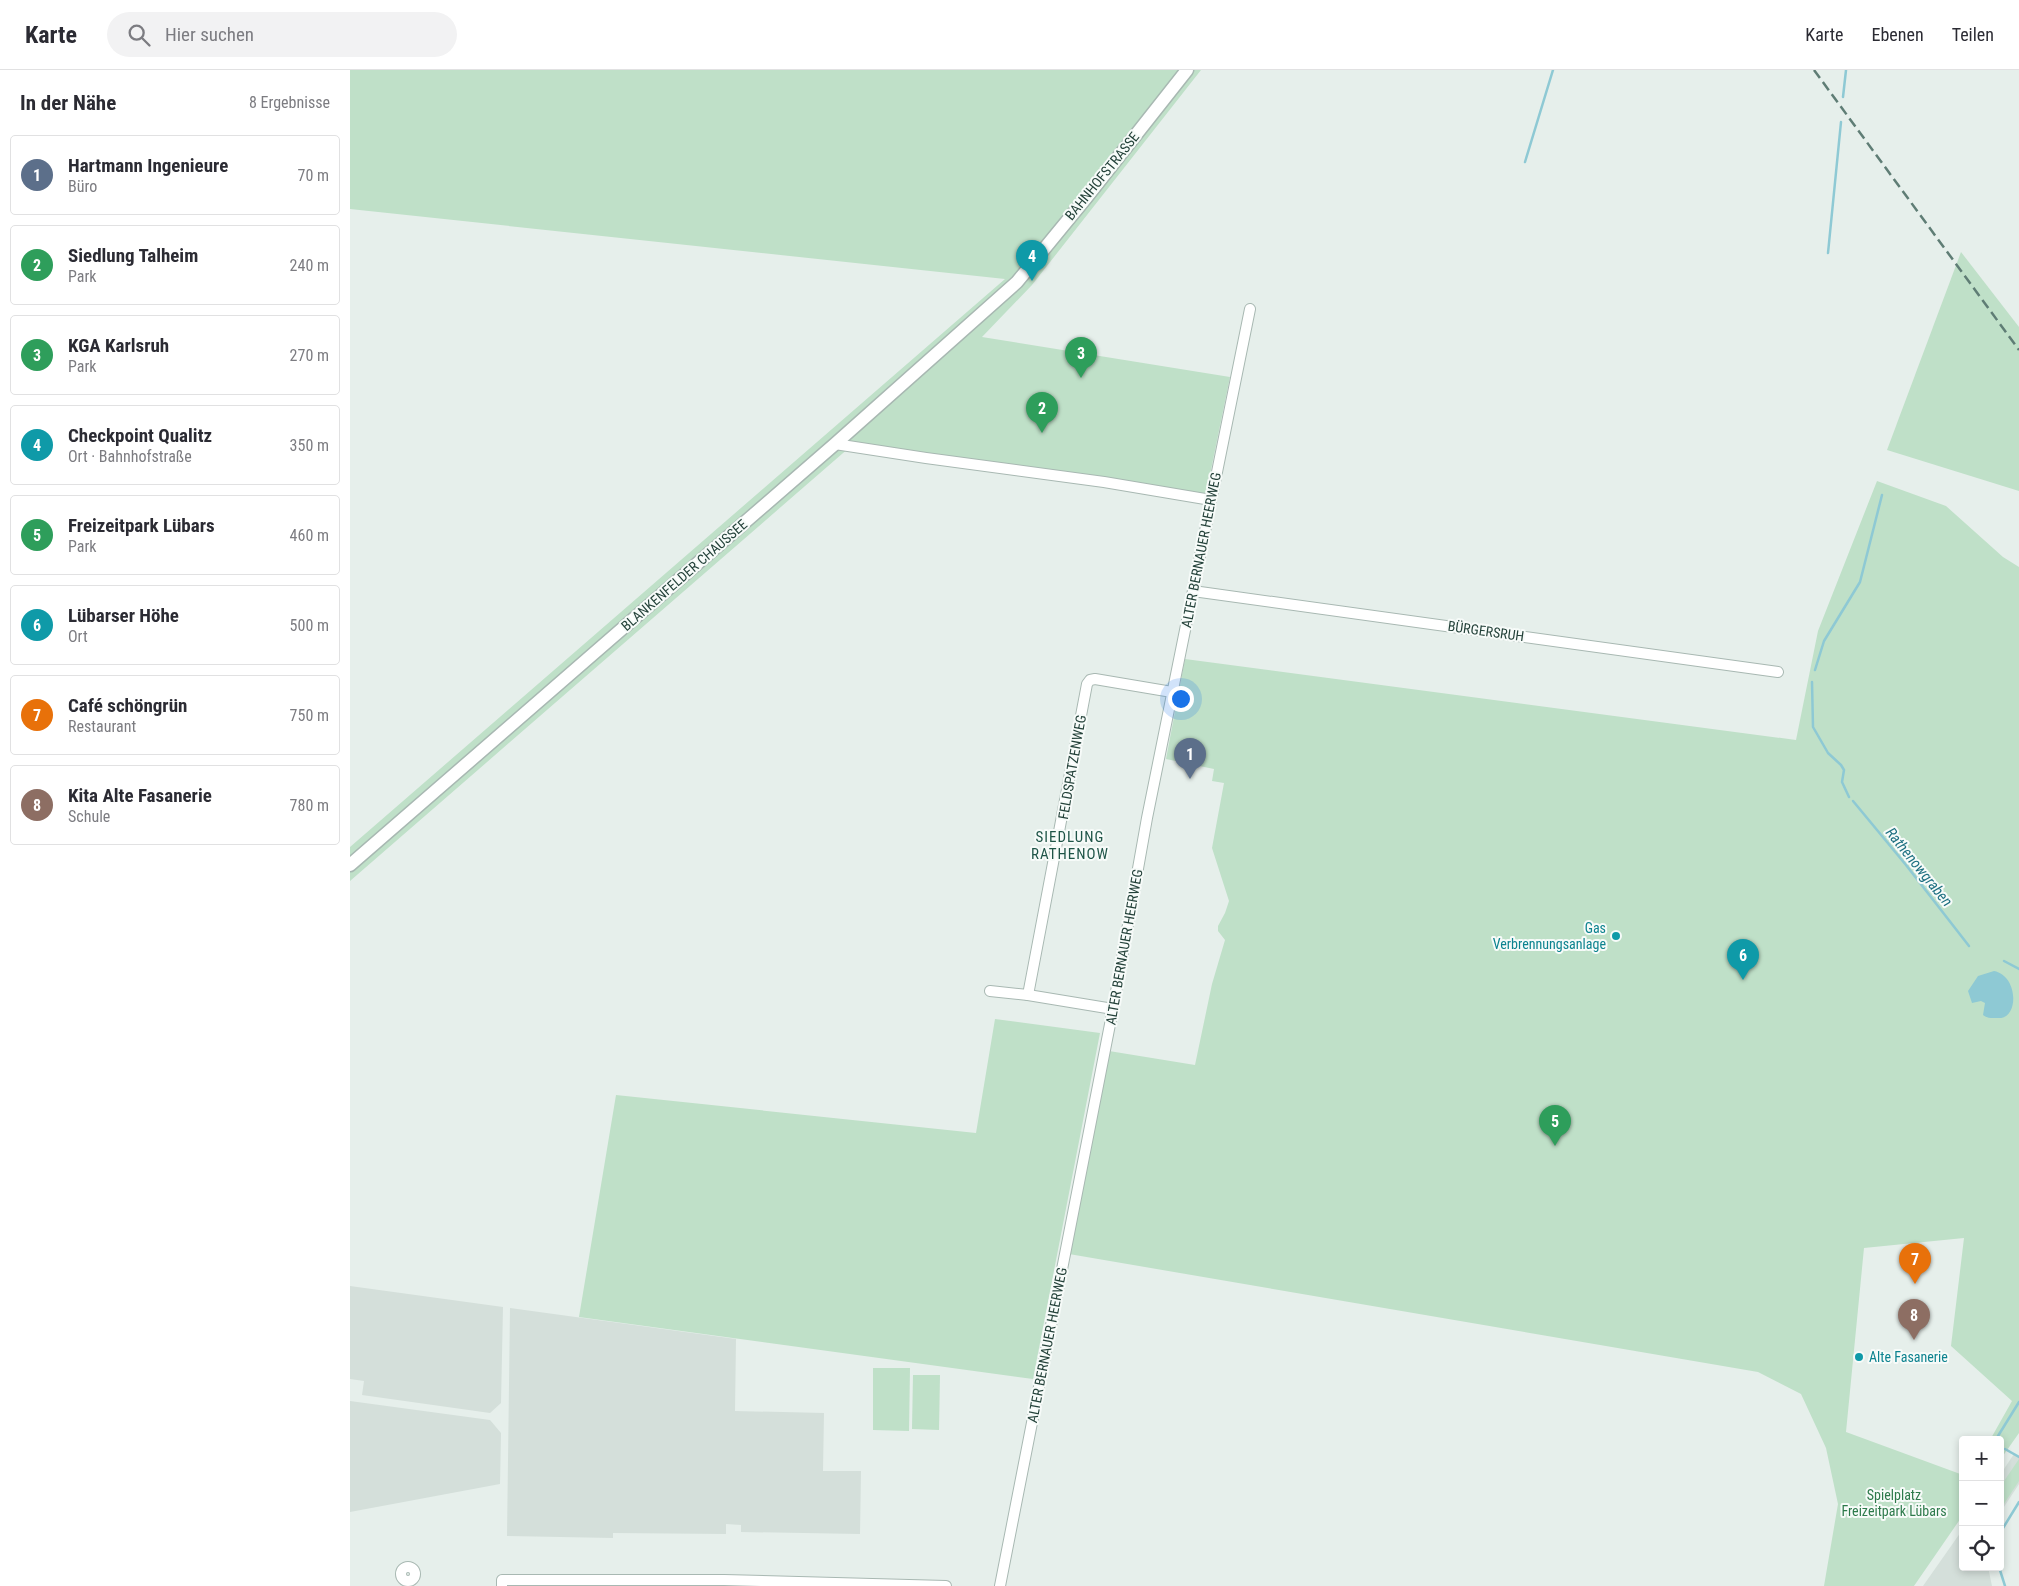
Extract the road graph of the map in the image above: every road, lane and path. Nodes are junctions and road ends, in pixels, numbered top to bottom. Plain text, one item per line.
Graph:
1 (1187, 70) edge
2 (1017, 282) joint
3 (1250, 309) dead end
4 (835, 444) junction
5 (1211, 500) junction
6 (1193, 591) junction
7 (1778, 672) dead end
8 (1172, 692) junction
9 (350, 865) edge
10 (990, 991) dead end
11 (1028, 995) junction
12 (1113, 1008) junction
13 (502, 1583) edge
14 (946, 1586) edge
15 (1000, 1586) edge

1 - 2 street, BAHNHOFSTRASSE
2 - 4 street, BLANKENFELDER CHAUSSEE
3 - 5 street, ALTER BERNAUER HEERWEG
4 - 5 street
4 - 9 street, BLANKENFELDER CHAUSSEE
5 - 6 street, ALTER BERNAUER HEERWEG
6 - 7 street, BÜRGERSRUH
6 - 8 street, ALTER BERNAUER HEERWEG
8 - 11 street, FELDSPATZENWEG
8 - 12 street, ALTER BERNAUER HEERWEG
10 - 11 street
11 - 12 street
12 - 15 street, ALTER BERNAUER HEERWEG
13 - 14 street

